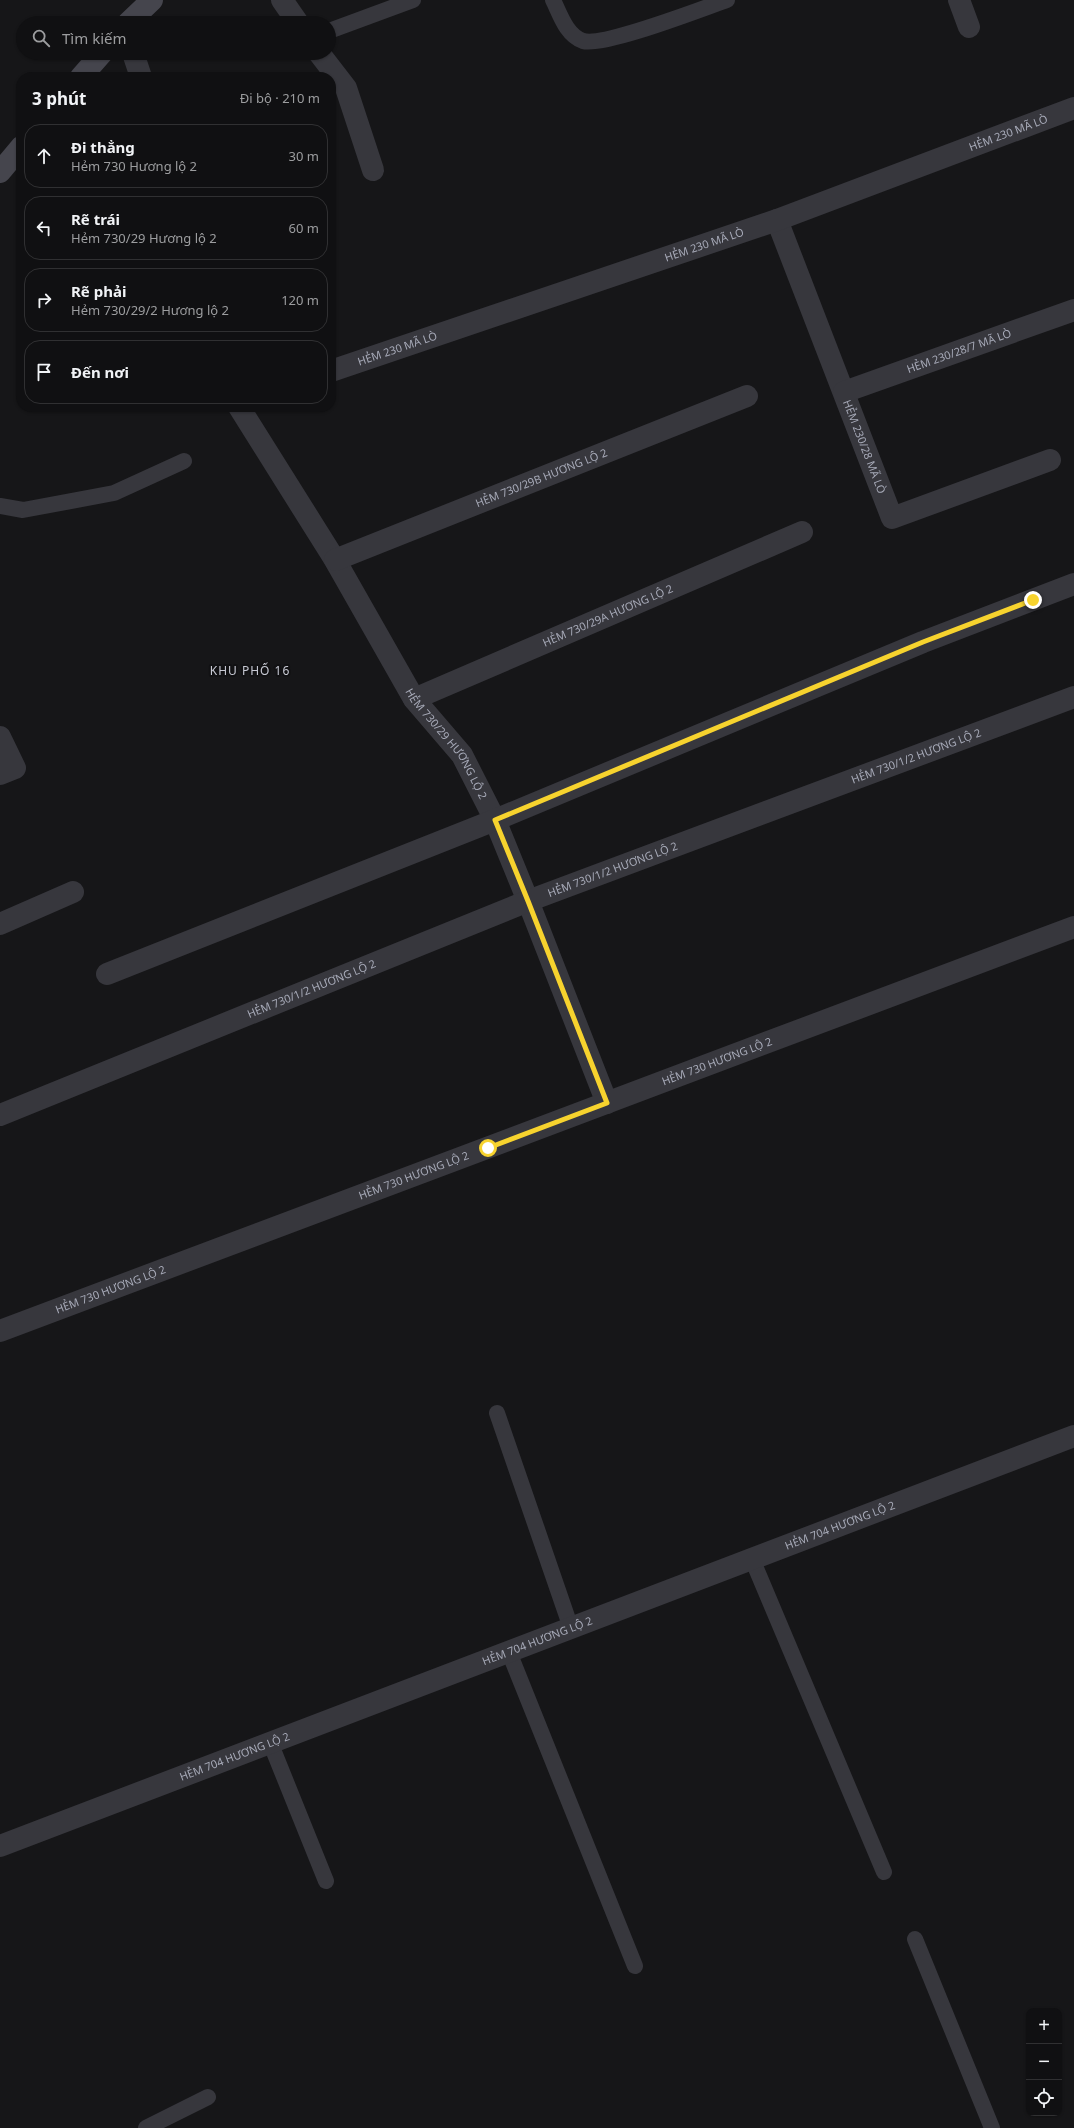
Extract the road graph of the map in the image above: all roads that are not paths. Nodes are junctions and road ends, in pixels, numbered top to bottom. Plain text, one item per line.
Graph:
1 (152, 0) edge
2 (282, 0) edge
3 (413, 0) edge
4 (553, 0) edge
5 (727, 0) edge
6 (959, 0) edge
7 (135, 16) edge
8 (293, 16) edge
9 (969, 27) dead end
10 (336, 28) edge
11 (96, 60) edge
12 (135, 60) edge
13 (324, 60) edge
14 (85, 72) edge
15 (139, 72) edge
16 (334, 72) edge
17 (336, 75) edge
18 (1074, 108) edge
19 (16, 153) edge
20 (373, 170) dead end
21 (0, 172) edge
22 (777, 220) junction
23 (1074, 310) edge
24 (336, 369) edge
25 (844, 392) junction
26 (747, 396) dead end
27 (242, 412) edge
28 (1050, 460) dead end
29 (184, 461) dead end
30 (0, 506) edge
31 (802, 532) dead end
32 (335, 560) junction
33 (1074, 584) edge
34 (1074, 697) edge
35 (414, 699) junction
36 (0, 737) edge
37 (0, 774) edge
38 (495, 820) junction
39 (73, 892) dead end
40 (528, 901) junction
41 (0, 924) edge
42 (1074, 927) edge
43 (107, 974) dead end
44 (607, 1103) junction
45 (0, 1115) edge
46 (0, 1331) edge
47 (497, 1413) dead end
48 (1074, 1436) edge
49 (752, 1559) junction
50 (571, 1628) junction
51 (509, 1652) junction
52 (270, 1742) junction
53 (0, 1846) edge
54 (884, 1872) dead end
55 (326, 1881) dead end
56 (915, 1940) dead end
57 (635, 1966) dead end
58 (208, 2097) dead end
59 (146, 2128) edge
60 (992, 2128) edge

1 - 7 main road
2 - 8 street
3 - 10 lane
4 - 5 lane
6 - 9 street
11 - 14 main road
12 - 15 street
13 - 16 street
17 - 20 street
18 - 22 street, HẺM 230 MÃ LÒ
19 - 21 main road
22 - 24 street, HẺM 230 MÃ LÒ
22 - 25 street, HẺM 230/28 MÃ LÒ
23 - 25 street, HẺM 230/28/7 MÃ LÒ
25 - 28 street, HẺM 230/28 MÃ LÒ
26 - 32 street, HẺM 730/29B HƯƠNG LỘ 2
27 - 32 street, HẺM 730/29 HƯƠNG LỘ 2
29 - 30 lane
31 - 35 street, HẺM 730/29A HƯƠNG LỘ 2
32 - 35 street, HẺM 730/29 HƯƠNG LỘ 2
33 - 38 street
34 - 40 street, HẺM 730/1/2 HƯƠNG LỘ 2
35 - 38 street, HẺM 730/29 HƯƠNG LỘ 2
36 - 37 street
38 - 40 street, HẺM 730/29 HƯƠNG LỘ 2
38 - 43 street
39 - 41 street
40 - 44 street, HẺM 730/29 HƯƠNG LỘ 2
40 - 45 street, HẺM 730/1/2 HƯƠNG LỘ 2
42 - 44 street, HẺM 730 HƯƠNG LỘ 2
44 - 46 street, HẺM 730 HƯƠNG LỘ 2
47 - 50 lane
48 - 49 street, HẺM 704 HƯƠNG LỘ 2
49 - 50 street, HẺM 704 HƯƠNG LỘ 2
49 - 54 lane
50 - 51 street, HẺM 704 HƯƠNG LỘ 2
51 - 52 street, HẺM 704 HƯƠNG LỘ 2
51 - 57 lane
52 - 53 street, HẺM 704 HƯƠNG LỘ 2
52 - 55 lane
56 - 60 lane
58 - 59 lane

